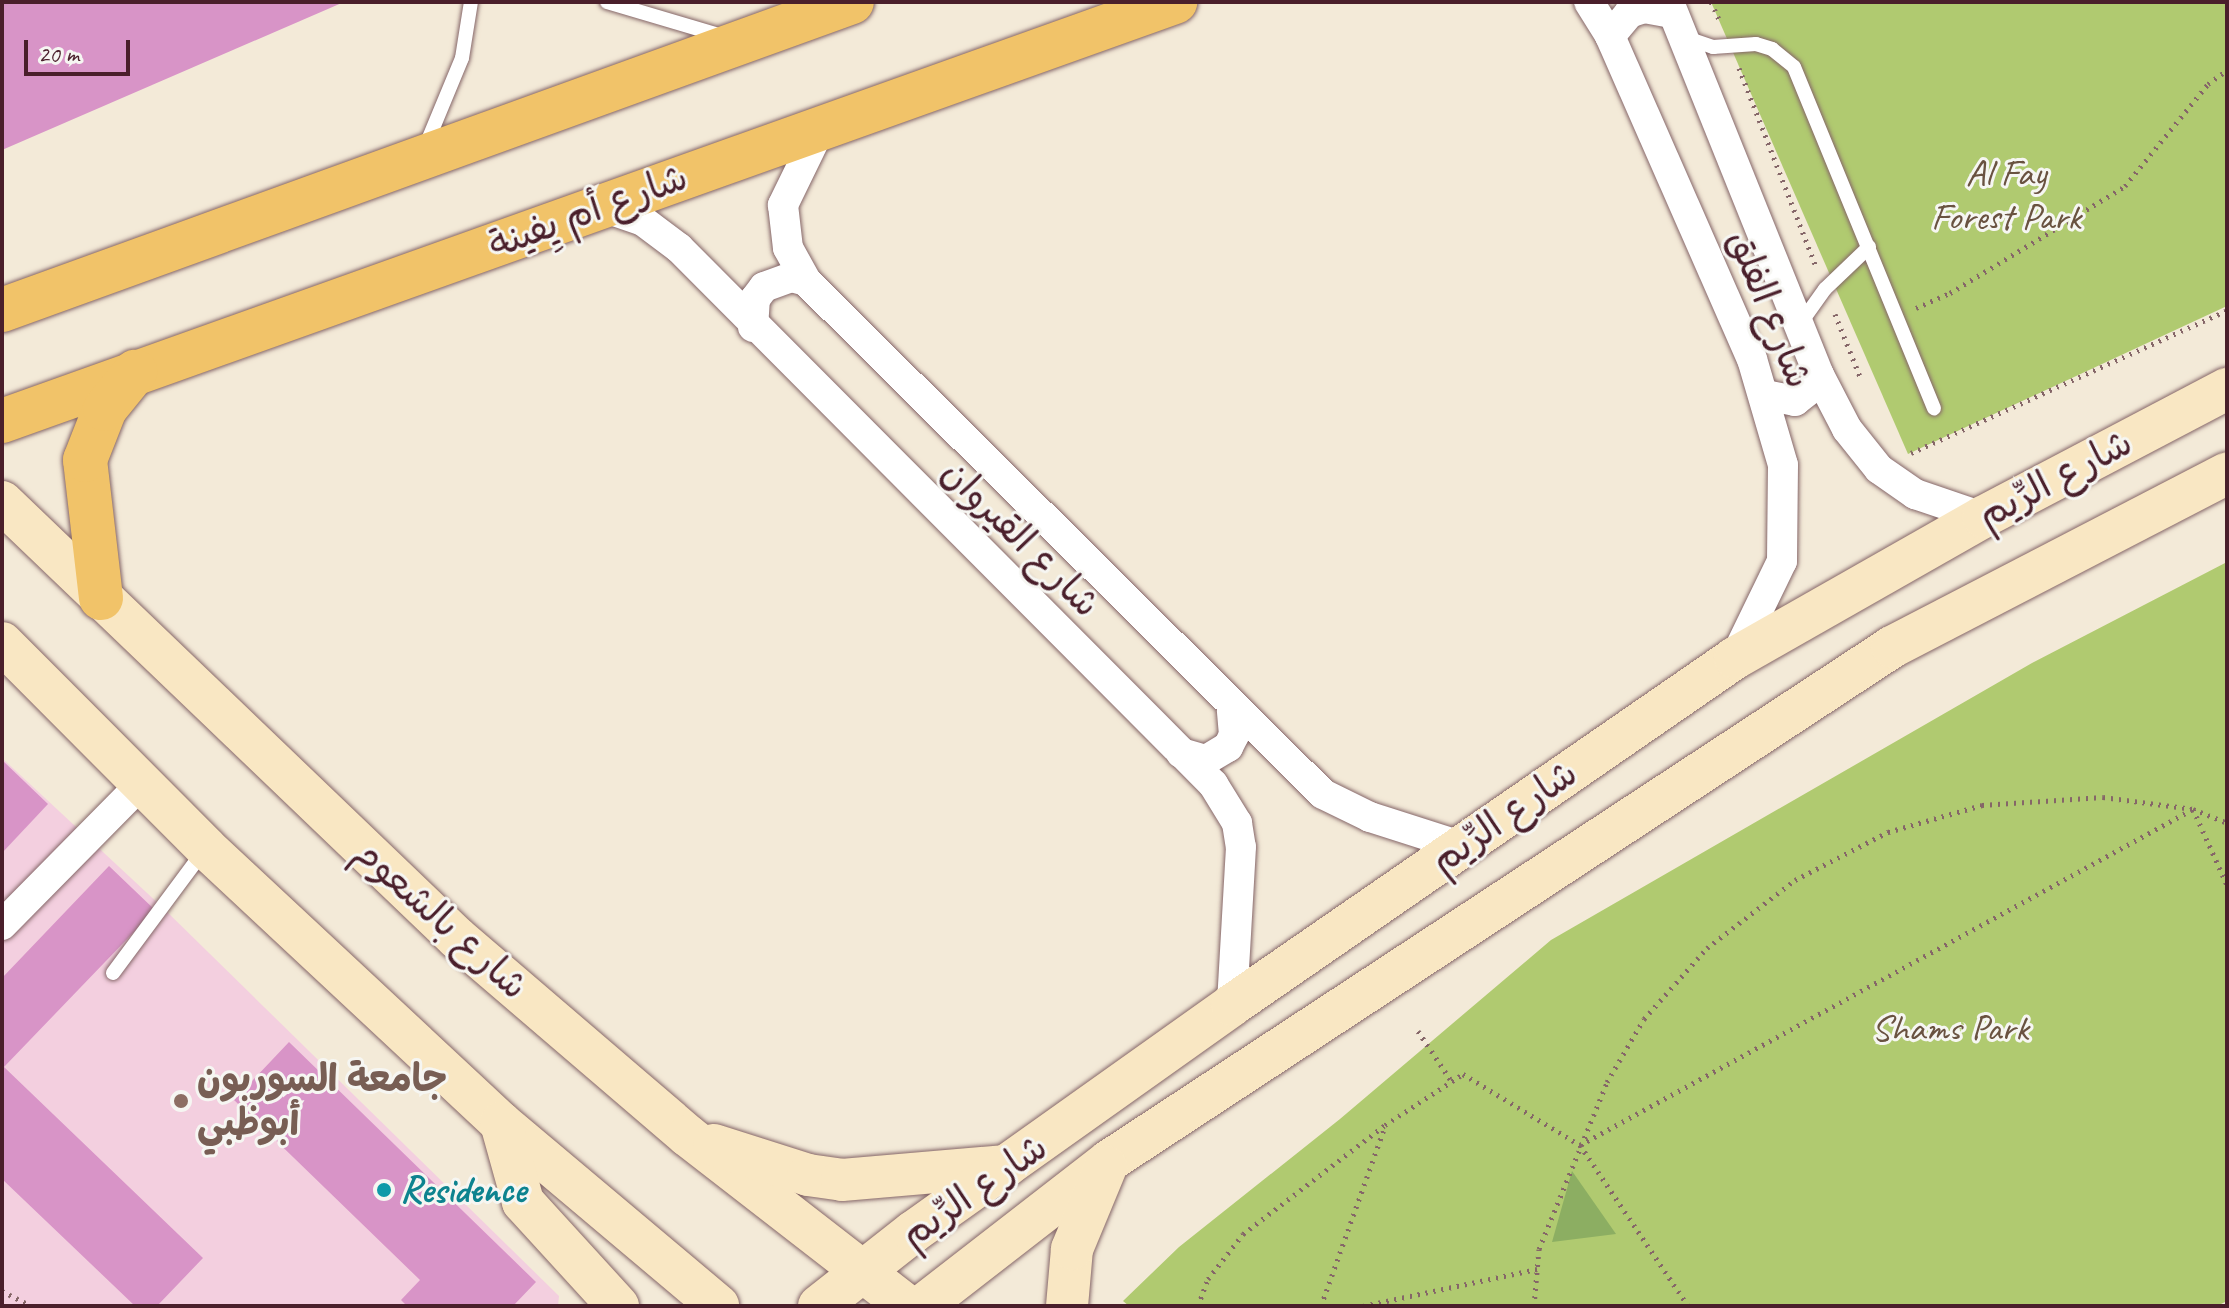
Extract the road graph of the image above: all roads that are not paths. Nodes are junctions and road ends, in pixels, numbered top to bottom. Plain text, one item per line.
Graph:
1 (471, 2) edge
2 (607, 2) edge
3 (852, 2) edge
4 (1175, 2) edge
5 (1589, 2) edge
6 (1674, 17) edge
7 (1610, 36) junction
8 (742, 41) junction
9 (820, 129) junction
10 (421, 158) junction
11 (600, 206) junction
12 (1869, 247) junction
13 (806, 281) junction
14 (2, 290) edge
15 (49, 293) junction
16 (2, 310) edge
17 (1799, 326) junction
18 (753, 327) junction
19 (135, 372) junction
20 (1819, 375) junction
21 (2227, 389) edge
22 (1765, 395) junction
23 (1934, 408) dead end
24 (2, 421) edge
25 (2227, 473) edge
26 (2, 502) edge
27 (1983, 517) junction
28 (101, 598) junction
29 (2, 643) edge
30 (1735, 658) junction
31 (1232, 710) junction
32 (1181, 753) junction
33 (140, 785) junction
34 (1461, 846) junction
35 (206, 848) junction
36 (2, 925) edge
37 (113, 973) dead end
38 (1232, 1005) junction
39 (501, 1123) junction
40 (688, 1136) junction
41 (1109, 1161) junction
42 (1011, 1166) junction
43 (864, 1270) junction
44 (618, 1306) edge
45 (718, 1306) edge
46 (819, 1306) edge
47 (907, 1306) edge
48 (922, 1306) edge
49 (1067, 1306) edge

1 - 10 lane
2 - 8 lane
3 - 8 main road
4 - 9 main road, شارع أم يِفينة
5 - 7 street, شارع الفلق
6 - 7 street
6 - 12 lane
6 - 17 street, شارع الفلق
7 - 22 street, شارع الفلق
8 - 10 main road
9 - 11 main road, شارع أم يِفينة
9 - 13 street, شارع القيروان
10 - 15 main road
11 - 18 street, شارع القيروان
11 - 19 main road, شارع أم يِفينة
12 - 17 lane
12 - 23 lane
13 - 18 street
13 - 31 street, شارع القيروان
14 - 15 main road
15 - 16 main road
17 - 20 street, شارع الفلق
18 - 32 street, شارع القيروان
19 - 24 main road, شارع أم يِفينة
19 - 28 main road
20 - 22 street
20 - 27 street, شارع الفلق
21 - 27 main road, شارع الرِّيم
22 - 30 street, شارع الفلق
25 - 41 main road, شارع الرِّيم
26 - 28 main road, شارع بالشعوم
27 - 30 main road, شارع الرِّيم
28 - 40 main road, شارع بالشعوم
29 - 33 main road
30 - 34 main road, شارع الرِّيم
31 - 32 street
31 - 34 street, شارع القيروان
32 - 38 street, شارع القيروان
33 - 35 main road
33 - 36 street
34 - 38 main road, شارع الرِّيم
35 - 37 lane
35 - 39 main road
38 - 42 main road, شارع الرِّيم
39 - 44 main road
39 - 45 main road
40 - 42 main road
40 - 43 main road, شارع بالشعوم
41 - 48 main road, شارع الرِّيم
41 - 49 main road
42 - 43 main road, شارع الرِّيم
43 - 46 main road, شارع الرِّيم
43 - 47 main road, شارع بالشعوم

